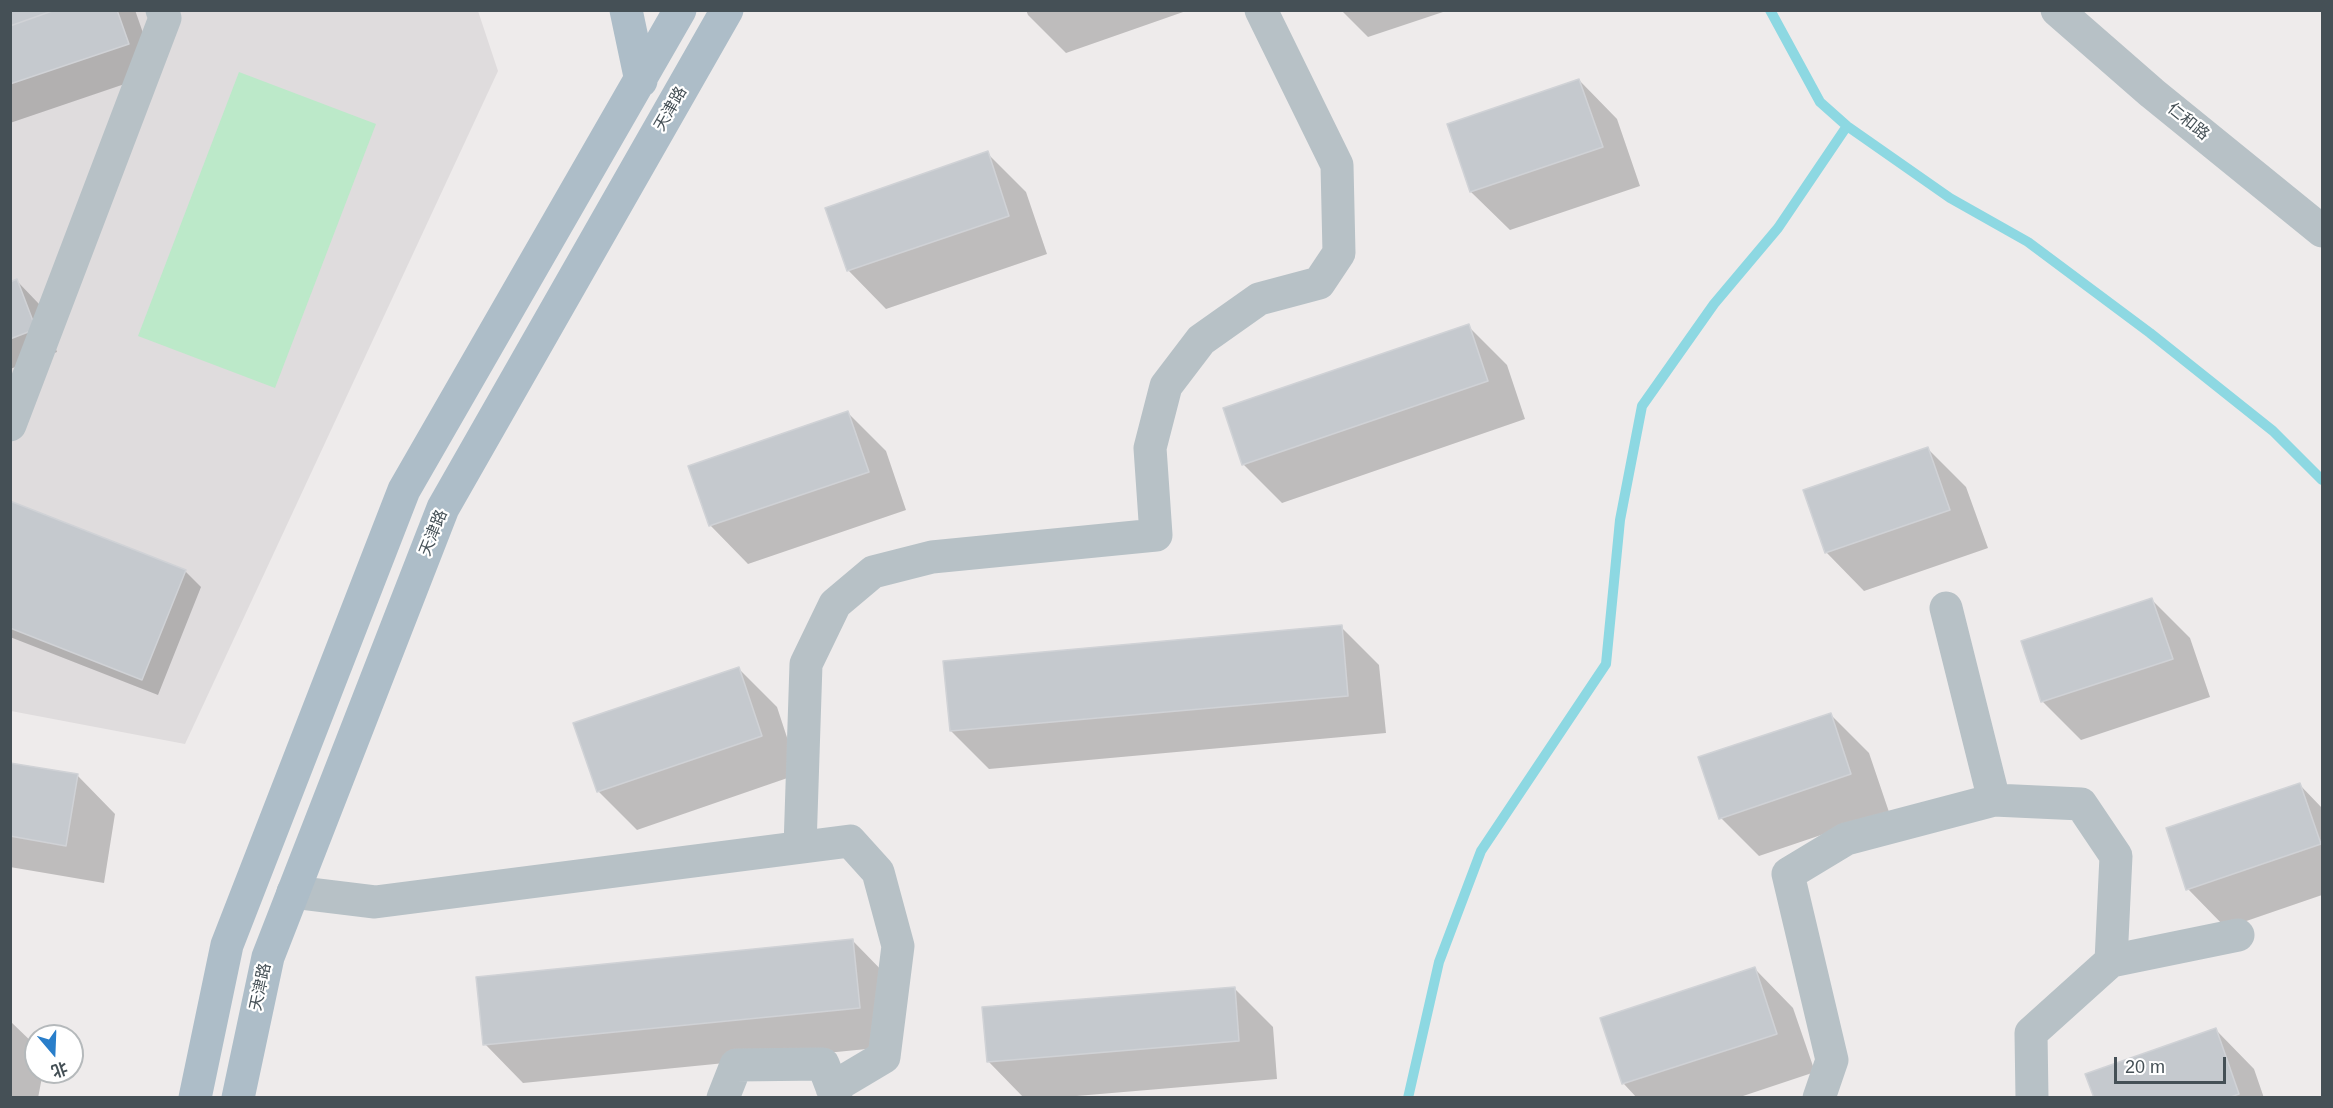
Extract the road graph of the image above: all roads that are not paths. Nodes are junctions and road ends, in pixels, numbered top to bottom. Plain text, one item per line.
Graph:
1 (162, 10) edge
2 (626, 10) edge
3 (680, 10) edge
4 (727, 10) edge
5 (1262, 10) edge
6 (2057, 10) edge
7 (2088, 10) edge
8 (641, 81) junction
9 (2322, 205) edge
10 (2322, 231) edge
11 (10, 425) edge
12 (1946, 609) dead end
13 (1994, 800) junction
14 (800, 847) junction
15 (293, 892) junction
16 (2238, 935) dead end
17 (2112, 961) junction
18 (834, 1093) edge
19 (195, 1098) edge
20 (238, 1098) edge
21 (723, 1098) edge
22 (1819, 1098) edge
23 (2032, 1098) edge

1 - 11 street
2 - 8 main road
3 - 8 main road
4 - 15 main road, 天津路
5 - 14 street
6 - 10 street, 仁和路
7 - 9 street, 仁和路
8 - 19 main road
12 - 13 street
13 - 17 street
13 - 22 street
14 - 15 street
14 - 18 street
15 - 20 main road, 天津路
16 - 17 street
17 - 23 street
18 - 21 street

